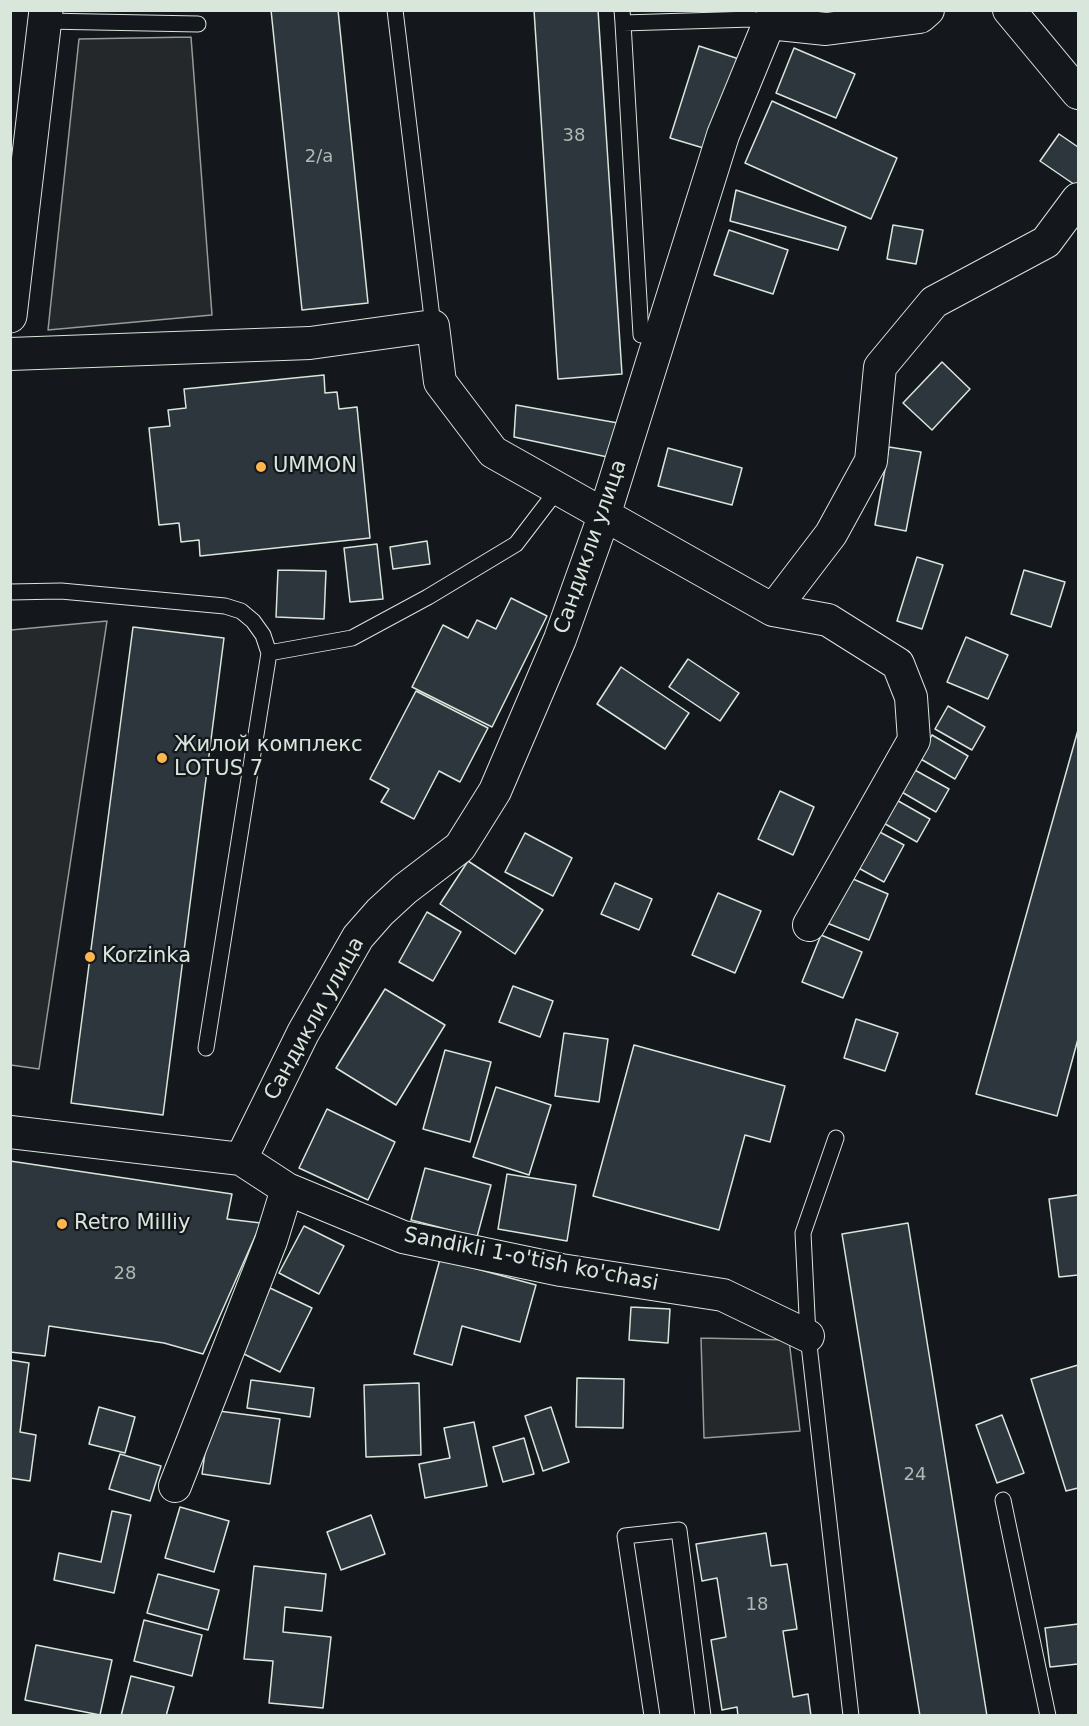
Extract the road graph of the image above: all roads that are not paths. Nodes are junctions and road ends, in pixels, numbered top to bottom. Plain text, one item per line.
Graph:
1 (394, 10) edge
2 (928, 10) edge
3 (1009, 10) edge
4 (46, 16) edge
5 (622, 17) edge
6 (825, 20) edge
7 (769, 23) junction
8 (198, 24) dead end
9 (1078, 93) edge
10 (21, 144) edge
11 (1078, 199) edge
12 (10, 316) edge
13 (433, 326) junction
14 (641, 335) dead end
15 (10, 354) edge
16 (558, 489) junction
17 (604, 516) junction
18 (10, 592) edge
19 (773, 610) junction
20 (268, 653) junction
21 (809, 925) dead end
22 (206, 1048) dead end
23 (10, 1132) edge
24 (836, 1138) dead end
25 (241, 1159) junction
26 (287, 1189) junction
27 (808, 1336) junction
28 (175, 1486) dead end
29 (1003, 1500) dead end
30 (652, 1716) edge
31 (703, 1716) edge
32 (851, 1716) edge
33 (1048, 1716) edge

1 - 13 lane
2 - 6 street
3 - 9 street
4 - 8 lane
4 - 10 street
5 - 7 lane
5 - 14 lane
6 - 7 street
7 - 17 street, Сандикли улица
10 - 12 street
11 - 19 street
13 - 15 street
13 - 16 street
16 - 17 street
16 - 20 lane
17 - 19 street
17 - 25 street, Сандикли улица
18 - 20 lane
19 - 21 street
20 - 22 lane
23 - 25 street, Sandikli 1-o'tish ko'chasi
24 - 27 lane
25 - 26 street, Sandikli 1-o'tish ko'chasi
26 - 27 street, Sandikli 1-o'tish ko'chasi
26 - 28 street
27 - 32 lane
29 - 33 lane
30 - 31 lane

